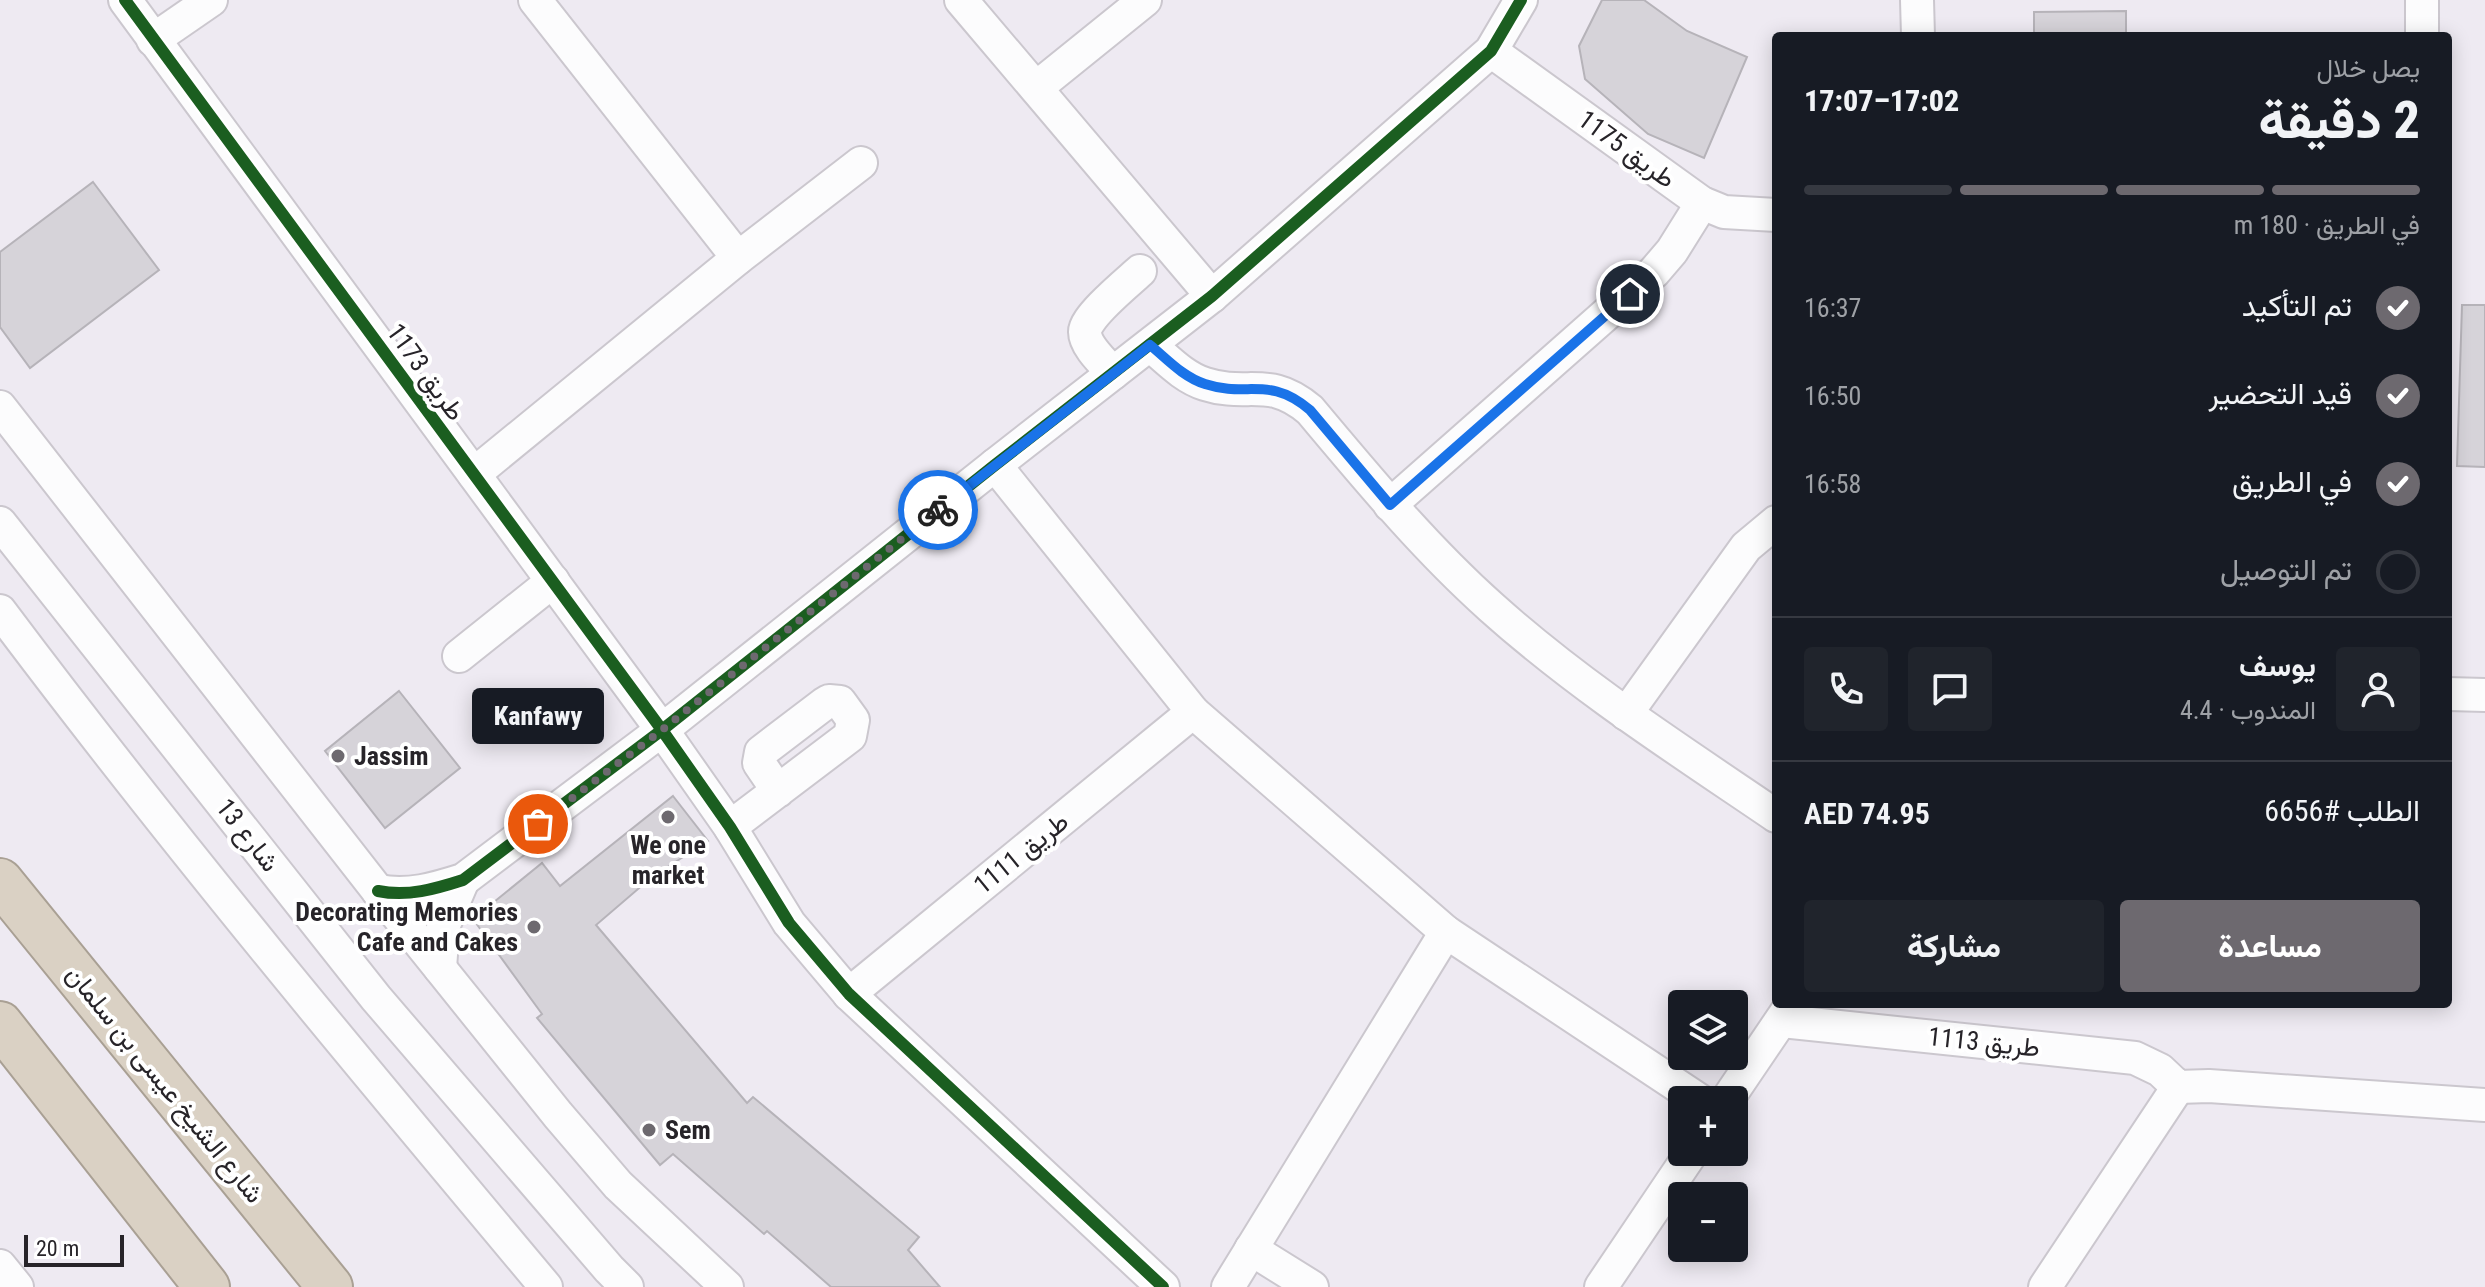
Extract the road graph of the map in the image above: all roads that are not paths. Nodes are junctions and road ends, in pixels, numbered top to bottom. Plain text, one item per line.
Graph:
1 (125, 0) edge
2 (211, 0) edge
3 (535, 0) edge
4 (961, 0) edge
5 (1145, 0) edge
6 (1521, 0) edge
7 (1917, 0) edge
8 (2422, 0) edge
9 (1918, 32) edge
10 (2422, 32) edge
11 (153, 40) junction
12 (1491, 51) junction
13 (1036, 88) junction
14 (861, 163) dead end
15 (1702, 203) junction
16 (1772, 215) edge
17 (738, 258) junction
18 (1140, 271) dead end
19 (1212, 296) junction
20 (1150, 345) junction
21 (1113, 373) junction
22 (0, 407) edge
23 (995, 465) junction
24 (474, 474) junction
25 (1390, 505) junction
26 (0, 523) edge
27 (1772, 525) edge
28 (553, 581) junction
29 (0, 611) edge
30 (459, 656) dead end
31 (2452, 694) edge
32 (2485, 695) edge
33 (1193, 712) junction
34 (1626, 714) junction
35 (662, 730) junction
36 (778, 791) dead end
37 (1772, 813) edge
38 (730, 827) junction
39 (463, 880) junction
40 (0, 881) edge
41 (378, 891) junction
42 (1446, 932) junction
43 (440, 968) junction
44 (849, 994) junction
45 (1787, 1012) edge
46 (0, 1024) edge
47 (1678, 1086) edge
48 (1737, 1086) edge
49 (2178, 1087) junction
50 (2485, 1105) edge
51 (1683, 1166) edge
52 (1251, 1249) junction
53 (0, 1266) edge
54 (17, 1287) edge
55 (207, 1287) edge
56 (330, 1287) edge
57 (546, 1287) edge
58 (627, 1287) edge
59 (727, 1287) edge
60 (1163, 1287) edge
61 (1228, 1287) edge
62 (1312, 1287) edge
63 (1601, 1287) edge
64 (2045, 1287) edge

1 - 11 street, طريق 1173
2 - 11 street
3 - 17 street
4 - 13 street
5 - 13 street
6 - 12 street
7 - 9 street
8 - 10 street
11 - 24 street, طريق 1173
12 - 15 street, طريق 1175
12 - 19 street
13 - 19 street
14 - 17 street
15 - 16 street, طريق 1175
15 - 25 street
17 - 24 street
18 - 21 street
19 - 20 street
20 - 21 street
20 - 25 street
21 - 23 street
22 - 41 street
23 - 33 street
23 - 35 street
24 - 28 street, طريق 1173
25 - 34 street
26 - 58 street, شارع 13
27 - 34 street
28 - 30 street
28 - 35 street, طريق 1173
29 - 57 street
31 - 32 street
33 - 42 street
33 - 44 street, طريق 1111
34 - 37 street
35 - 38 street, طريق 1173
35 - 39 street
36 - 38 street
38 - 44 street, طريق 1173
39 - 41 street
39 - 43 street
40 - 56 highway, شارع الشيخ عيسى بن سلمان
41 - 43 street
42 - 47 street
42 - 52 street
43 - 59 street
44 - 60 street, طريق 1173
45 - 48 street
45 - 49 street, طريق 1113
46 - 55 highway
49 - 50 street
49 - 64 street
51 - 63 street
52 - 61 street
52 - 62 street
53 - 54 street

